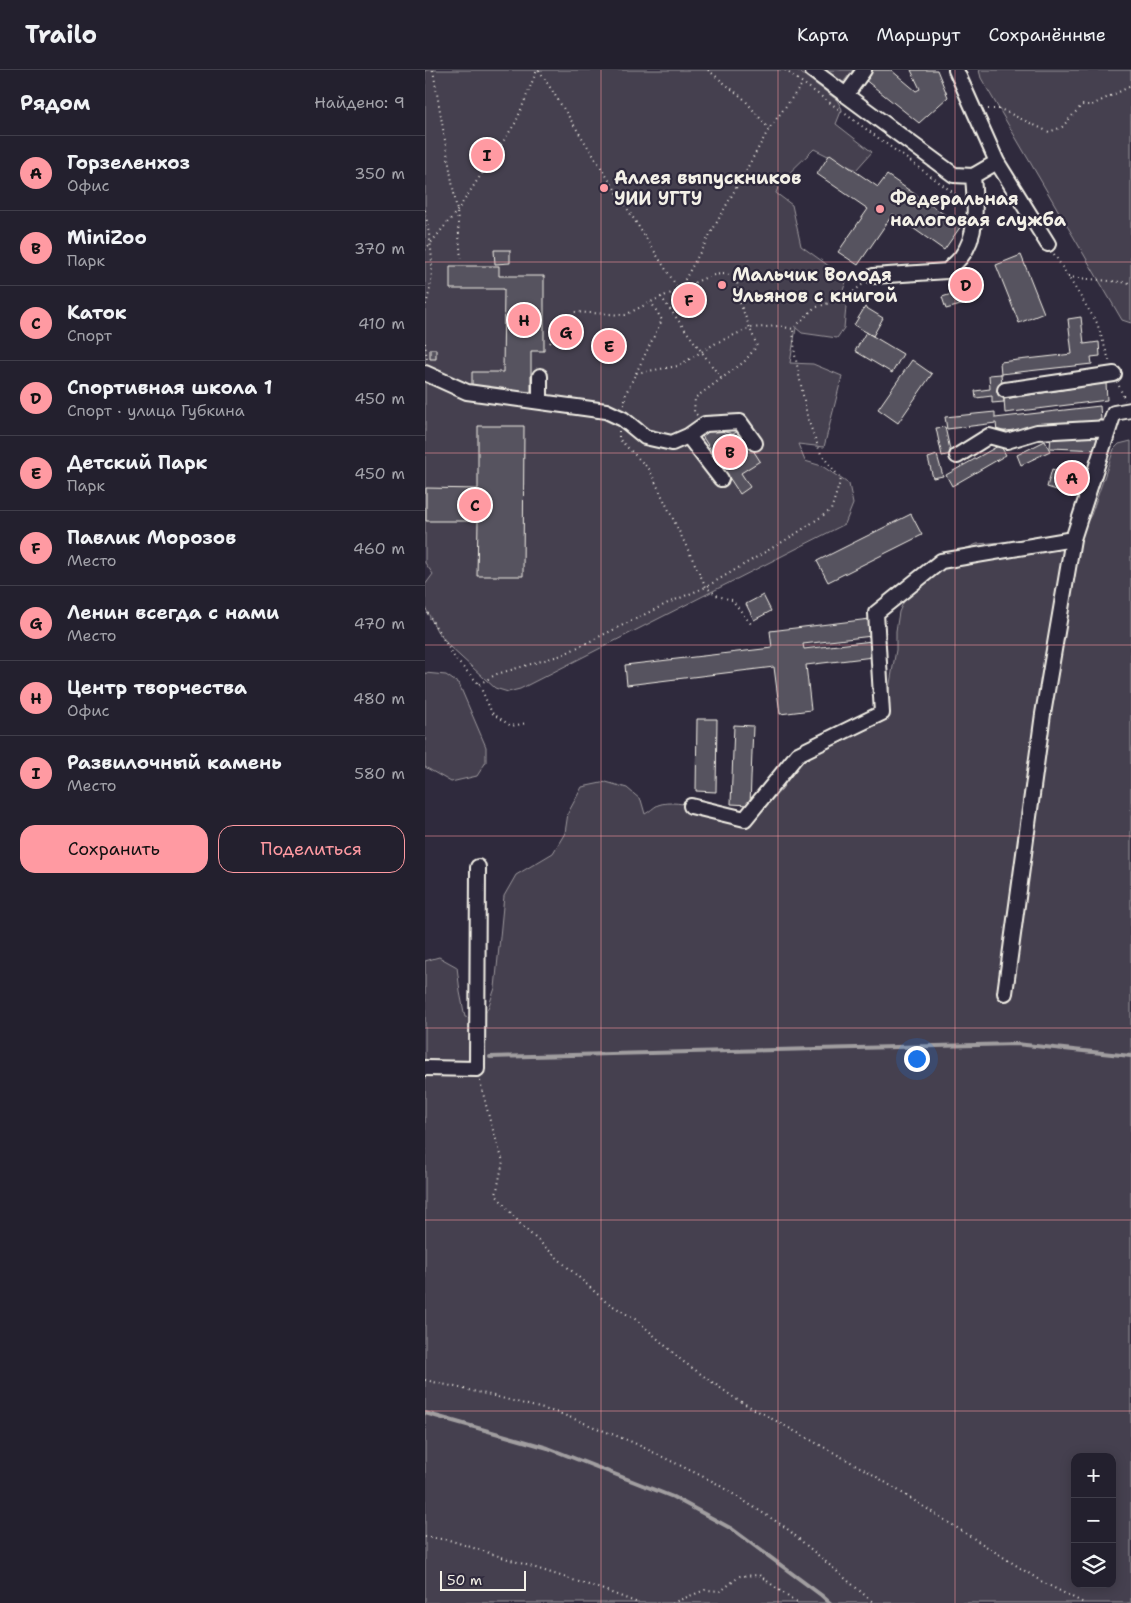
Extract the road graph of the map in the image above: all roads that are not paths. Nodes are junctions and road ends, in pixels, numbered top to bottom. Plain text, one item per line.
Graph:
1 (812, 70) edge
2 (864, 70) edge
3 (956, 70) edge
4 (846, 95) junction
5 (997, 162) junction
6 (973, 176) junction
7 (1047, 244) road end
8 (873, 276) road end
9 (426, 366) edge
10 (1114, 374) road end
11 (540, 376) dead end
12 (1005, 390) dead end
13 (540, 401) junction
14 (1131, 410) edge
15 (1109, 428) junction
16 (688, 436) junction
17 (755, 443) dead end
18 (957, 456) dead end
19 (721, 479) dead end
20 (1073, 538) junction
21 (691, 806) dead end
22 (478, 867) dead end
23 (1005, 993) dead end
24 (425, 1068) edge

1 - 4 street
2 - 4 street
3 - 5 street
4 - 6 street
5 - 6 street
5 - 7 street
6 - 8 street
9 - 13 street
10 - 12 street
11 - 13 street
13 - 16 street
14 - 15 street
15 - 18 street
15 - 20 street
16 - 17 street
16 - 19 street
20 - 21 street
20 - 23 street
22 - 24 street

